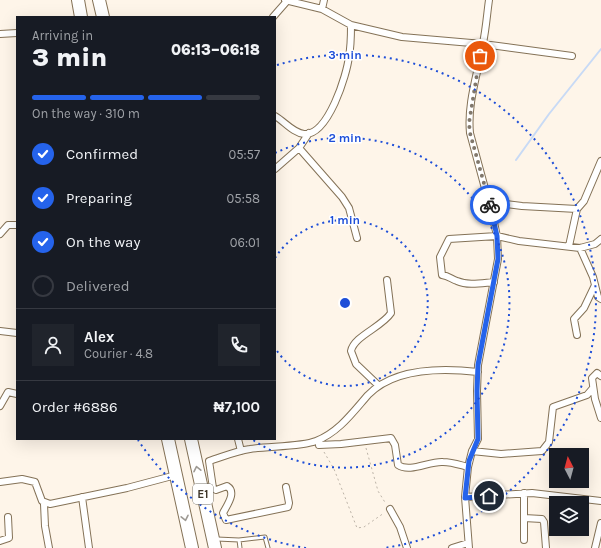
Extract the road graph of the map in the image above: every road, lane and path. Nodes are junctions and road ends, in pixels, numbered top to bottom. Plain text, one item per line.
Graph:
1 (78, 0) edge
2 (99, 0) edge
3 (286, 0) edge
4 (324, 0) edge
5 (489, 0) edge
6 (322, 9) junction
7 (81, 16) edge
8 (103, 16) edge
9 (274, 16) edge
10 (351, 25) junction
11 (16, 33) edge
12 (0, 34) edge
13 (483, 44) junction
14 (572, 56) dead end
15 (276, 117) edge
16 (309, 133) junction
17 (299, 148) junction
18 (601, 161) edge
19 (276, 168) edge
20 (490, 202) junction
21 (578, 208) junction
22 (16, 225) edge
23 (0, 234) edge
24 (497, 236) junction
25 (357, 238) dead end
26 (601, 239) edge
27 (569, 246) junction
28 (580, 248) junction
29 (387, 280) dead end
30 (494, 282) junction
31 (595, 285) junction
32 (601, 299) edge
33 (0, 331) edge
34 (16, 333) edge
35 (577, 335) dead end
36 (478, 372) junction
37 (601, 376) edge
38 (378, 386) junction
39 (593, 388) junction
40 (16, 394) edge
41 (0, 406) edge
42 (601, 418) edge
43 (168, 440) edge
44 (191, 440) edge
45 (238, 440) edge
46 (364, 441) junction
47 (319, 445) joint
48 (241, 451) junction
49 (472, 451) junction
50 (468, 467) junction
51 (176, 475) junction
52 (0, 482) edge
53 (286, 487) dead end
54 (524, 493) junction
55 (82, 497) junction
56 (465, 498) junction
57 (601, 501) edge
58 (44, 504) junction
59 (390, 509) junction
60 (8, 517) dead end
61 (524, 518) junction
62 (601, 523) edge
63 (239, 540) junction
64 (524, 540) dead end
65 (1, 541) edge
66 (214, 544) edge
67 (468, 546) edge
68 (3, 548) edge
69 (49, 548) edge
70 (89, 548) edge
71 (192, 548) edge
72 (240, 548) edge
73 (268, 548) edge
74 (407, 548) edge
75 (452, 548) edge
76 (546, 548) edge
77 (595, 548) edge

1 - 7 highway
2 - 8 highway
3 - 6 street
3 - 9 street
4 - 6 street
5 - 13 street
6 - 10 street
10 - 13 street
10 - 16 street
11 - 12 street
13 - 14 street
13 - 20 street
15 - 16 street
16 - 17 street
17 - 19 street
17 - 25 street
18 - 21 street
20 - 21 street
20 - 24 street
21 - 27 street
22 - 23 street
24 - 27 street
24 - 30 street
24 - 30 street
26 - 28 street
27 - 28 street
28 - 31 street
29 - 38 street
30 - 36 street
31 - 32 street
31 - 35 street
33 - 34 street
36 - 38 street
36 - 49 street
37 - 39 street
38 - 48 street
39 - 42 street
39 - 49 street
40 - 41 street
43 - 51 highway, E1
66 -> 44 highway, E1
45 - 48 street
46 - 47 street
46 - 50 street
46 - 59 path
47 - 59 path
48 - 53 street
49 - 50 street
50 - 56 street
51 - 55 street
51 -> 71 highway, E1
52 - 58 street
54 - 56 street
54 - 57 street
54 - 61 street
55 - 58 street
55 - 70 street
56 - 67 street
58 - 69 street
59 - 74 street
60 - 65 street
61 - 64 street
61 - 76 street
62 - 77 street
63 - 66 lane
63 - 72 lane
63 - 73 lane
65 - 68 street
67 - 75 street

